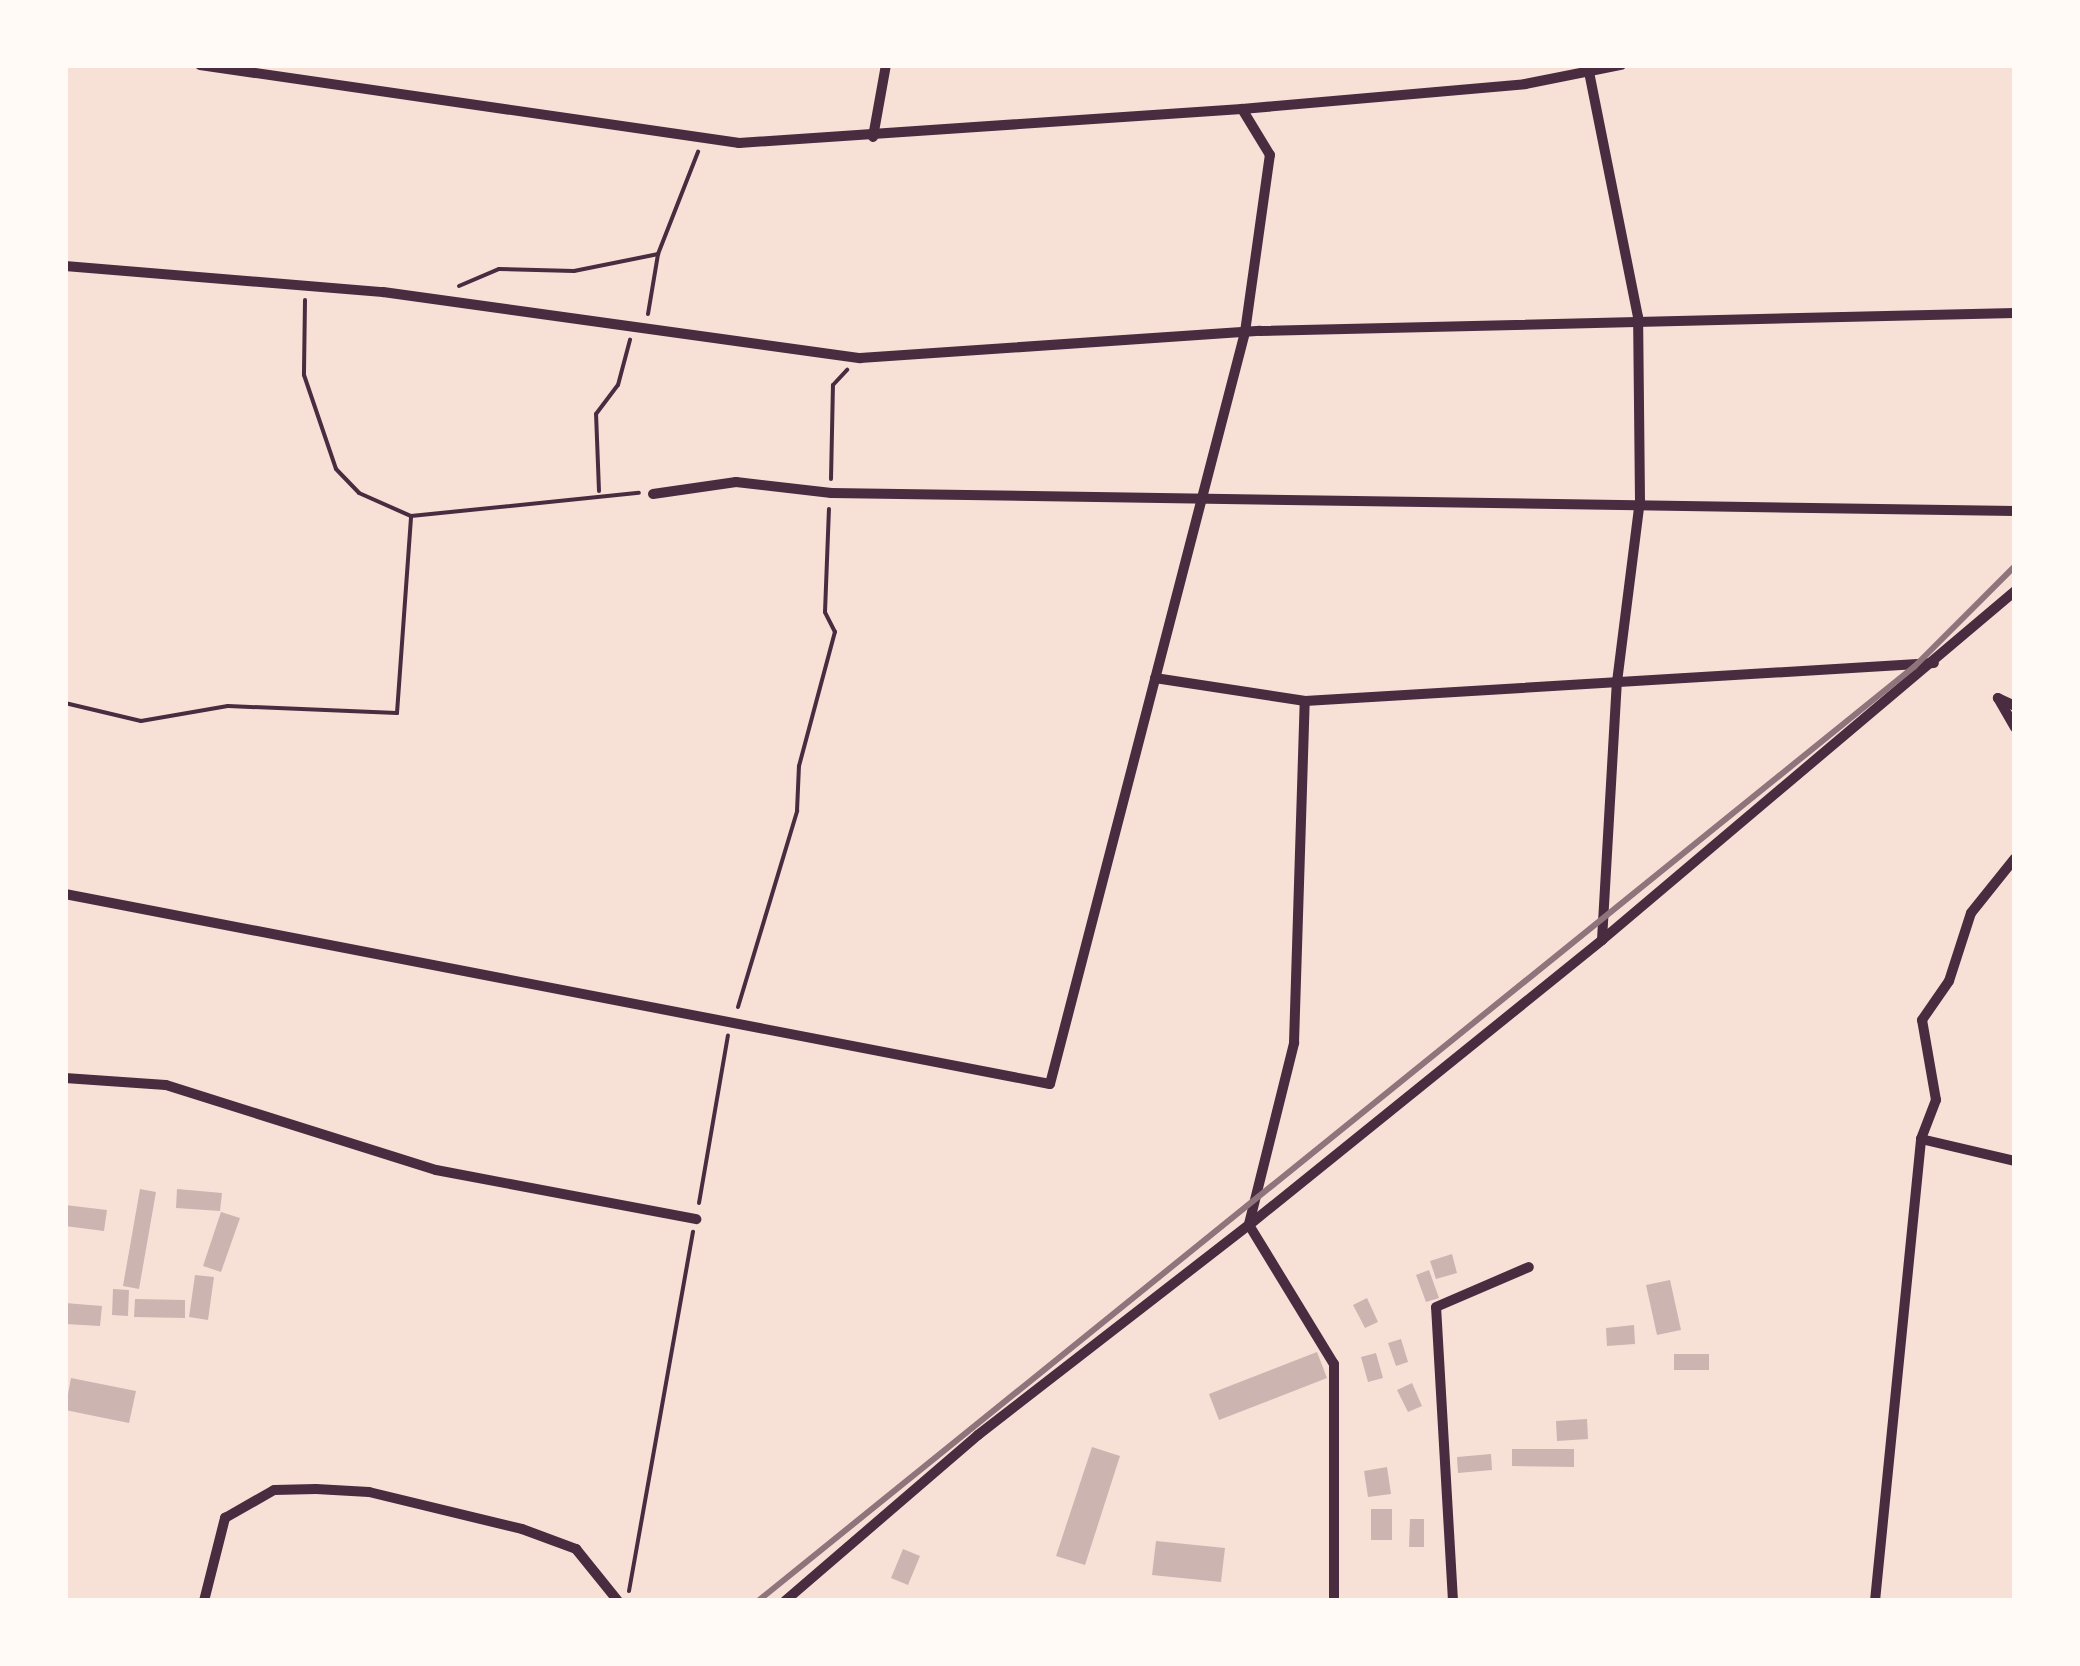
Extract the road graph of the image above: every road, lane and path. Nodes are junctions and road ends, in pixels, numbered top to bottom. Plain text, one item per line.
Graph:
1 (200, 65) edge
2 (886, 65) edge
3 (1621, 65) edge
4 (1589, 68) edge
5 (1242, 109) junction
6 (874, 138) junction
7 (658, 254) dead end
8 (65, 266) edge
9 (306, 286) junction
10 (445, 300) junction
11 (2015, 313) edge
12 (1638, 317) junction
13 (1245, 332) junction
14 (860, 358) junction
15 (831, 493) junction
16 (654, 494) joint
17 (1640, 500) junction
18 (1201, 502) junction
19 (2015, 510) edge
20 (412, 516) junction
21 (2015, 591) edge
22 (1934, 663) junction
23 (1155, 678) junction
24 (1617, 682) junction
25 (1305, 700) junction
26 (65, 704) edge
27 (2015, 706) edge
28 (2015, 728) edge
29 (2015, 858) edge
30 (65, 894) edge
31 (1602, 940) junction
32 (730, 1022) junction
33 (65, 1078) edge
34 (1921, 1139) junction
35 (2015, 1161) edge
36 (696, 1219) junction
37 (1248, 1225) junction
38 (1529, 1267) dead end
39 (204, 1601) edge
40 (618, 1601) edge
41 (627, 1601) edge
42 (785, 1601) edge
43 (1334, 1601) edge
44 (1452, 1601) edge
45 (1875, 1601) edge

1 - 6 street
2 - 6 street
3 - 4 street
4 - 5 street
4 - 12 street
5 - 6 street
5 - 13 street
7 - 10 path
8 - 9 street
9 - 10 street
9 - 20 path
10 - 14 street
11 - 12 street
12 - 13 street
12 - 17 street
13 - 14 street
13 - 18 street
14 - 15 path
15 - 16 street
15 - 18 street
15 - 32 path
16 - 20 path
17 - 18 street
17 - 19 street
17 - 24 street
18 - 23 street
20 - 26 path
21 - 22 street
22 - 24 street
22 - 31 street
23 - 25 street
23 - 32 street
24 - 25 street
24 - 31 street
25 - 37 street
27 - 28 street
29 - 34 street
30 - 32 street
31 - 37 street
32 - 36 path
33 - 36 street
34 - 35 street
34 - 45 street
36 - 41 path
37 - 42 street
37 - 43 street
38 - 44 street
39 - 40 street

